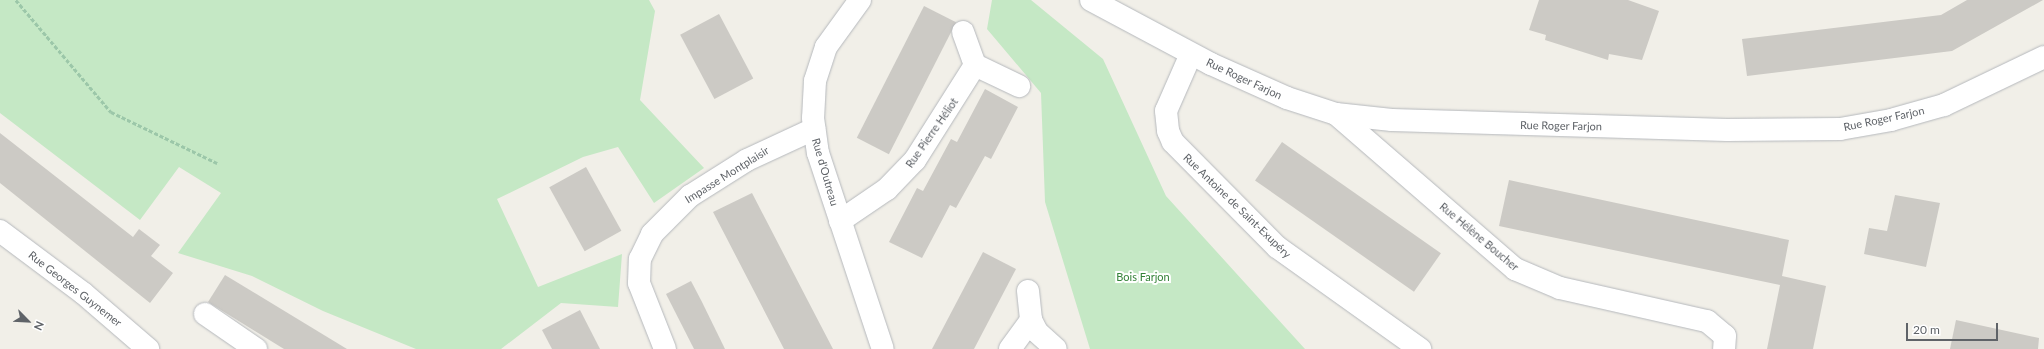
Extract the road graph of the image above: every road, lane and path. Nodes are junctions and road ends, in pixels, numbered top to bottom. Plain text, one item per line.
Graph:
1 (16, 0) edge
2 (860, 0) edge
3 (1091, 0) edge
4 (963, 32) dead end
5 (1191, 54) junction
6 (2044, 57) edge
7 (976, 65) junction
8 (1019, 86) dead end
9 (1336, 114) junction
10 (814, 129) junction
11 (216, 163) dead end
12 (840, 221) junction
13 (0, 231) edge
14 (1028, 291) dead end
15 (206, 314) dead end
16 (1031, 320) junction
17 (148, 349) edge
18 (256, 349) edge
19 (665, 349) edge
20 (883, 349) edge
21 (1010, 349) edge
22 (1056, 349) edge
23 (1420, 349) edge
24 (1724, 349) edge

1 - 11 path
2 - 10 street, Rue d'Outreau
3 - 5 street, Rue Roger Farjon
4 - 7 street
5 - 9 street, Rue Roger Farjon
5 - 23 street, Rue Antoine de Saint-Exupéry
6 - 9 street, Rue Roger Farjon
7 - 8 street
7 - 12 street, Rue Pierre Héliot
9 - 24 street, Rue Hélène Boucher
10 - 12 street, Rue d'Outreau
10 - 19 street, Impasse Montplaisir
12 - 20 street, Rue d'Outreau
13 - 17 street, Rue Georges Guynemer
14 - 16 street
15 - 18 street
16 - 21 street
16 - 22 street

